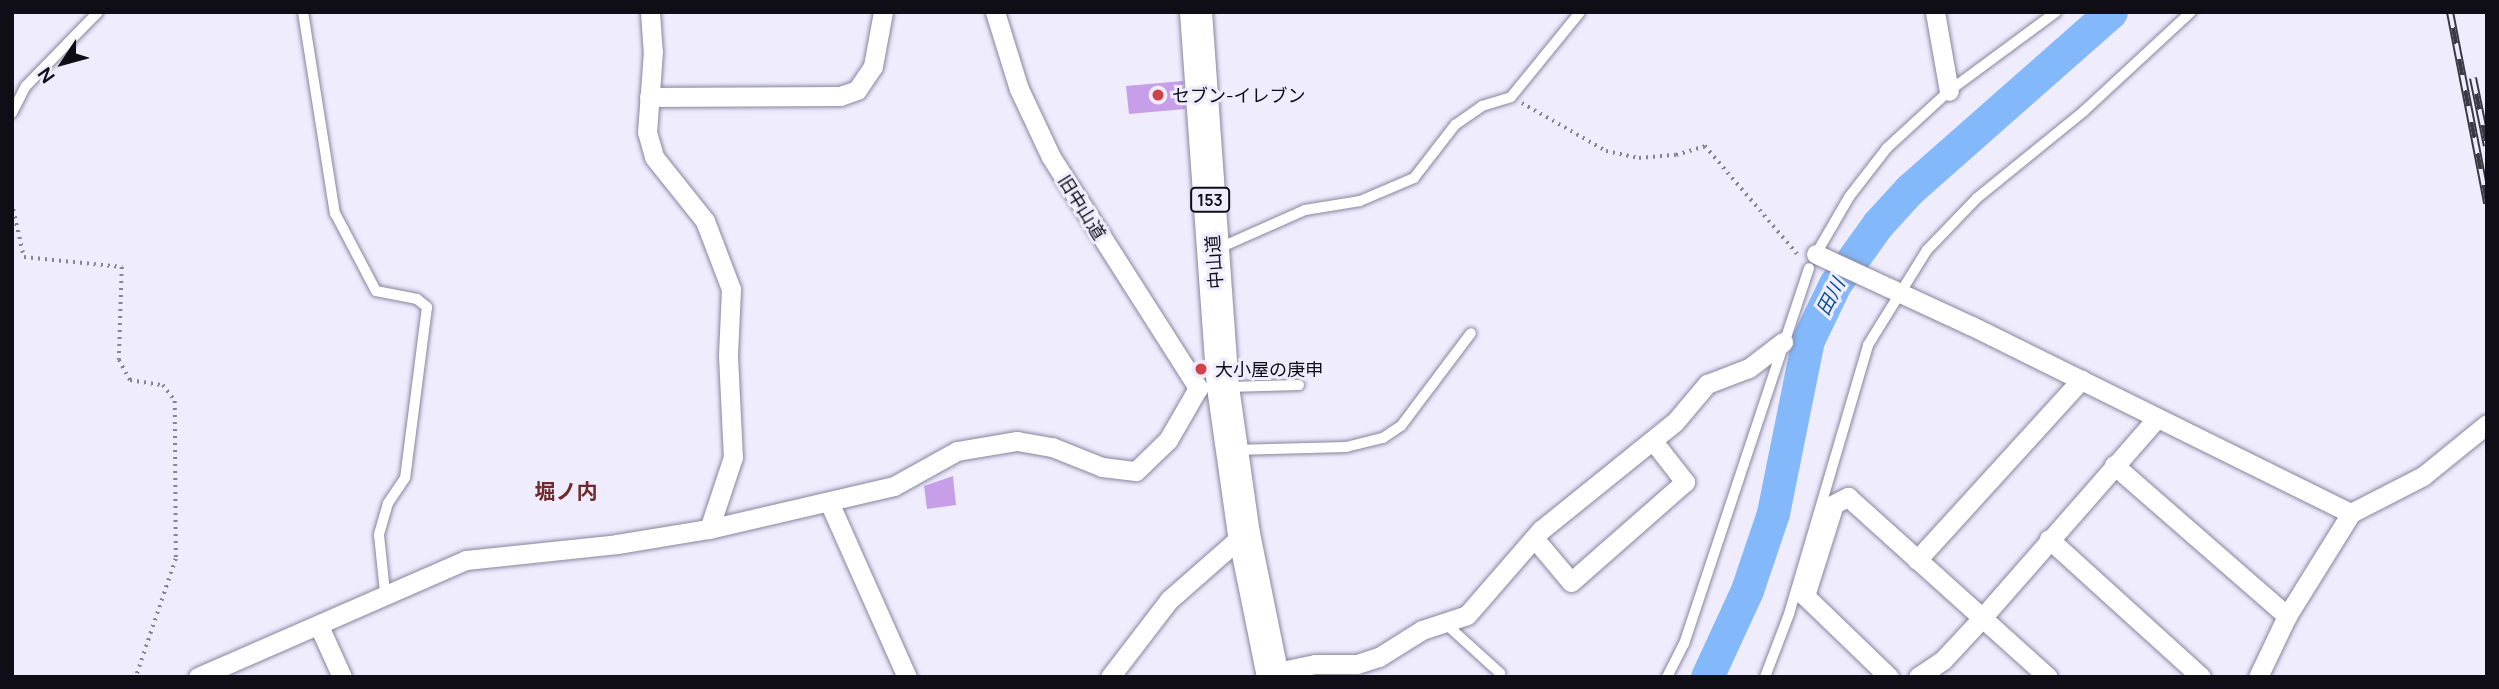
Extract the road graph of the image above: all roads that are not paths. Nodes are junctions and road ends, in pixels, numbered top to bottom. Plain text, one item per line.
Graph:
1 (99, 12) edge
2 (303, 12) edge
3 (650, 12) edge
4 (883, 12) edge
5 (995, 12) edge
6 (1196, 12) edge
7 (1580, 12) edge
8 (1935, 12) edge
9 (2056, 12) edge
10 (2191, 12) edge
11 (1949, 91) junction
12 (649, 97) junction
13 (12, 113) edge
14 (1214, 251) junction
15 (1816, 260) junction
16 (1899, 294) junction
17 (1471, 333) dead end
18 (1783, 342) junction
19 (2081, 380) junction
20 (1300, 385) dead end
21 (1210, 387) junction
22 (2157, 418) junction
23 (2487, 424) edge
24 (1653, 441) junction
25 (1230, 450) junction
26 (2114, 466) junction
27 (829, 502) junction
28 (2351, 513) junction
29 (709, 529) junction
30 (1244, 534) junction
31 (1534, 538) junction
32 (2049, 540) junction
33 (1917, 560) junction
34 (386, 592) junction
35 (2287, 616) junction
36 (1982, 618) junction
37 (1447, 625) junction
38 (319, 626) junction
39 (1340, 672) edge
40 (1500, 673) dead end
41 (1273, 675) edge
42 (198, 677) edge
43 (342, 677) edge
44 (907, 677) edge
45 (1110, 677) edge
46 (1667, 677) edge
47 (1765, 677) edge
48 (1889, 677) edge
49 (1918, 677) edge
50 (2048, 677) edge
51 (2201, 677) edge
52 (2258, 677) edge

1 - 13 lane
2 - 34 lane
3 - 12 street
4 - 12 street
5 - 21 street, 旧中山道
6 - 14 highway, 中山道 / 153
7 - 14 lane
8 - 11 street
9 - 11 lane
10 - 16 lane
11 - 15 lane
12 - 29 street
14 - 21 highway, 中山道 / 153
15 - 16 street
15 - 18 lane
16 - 19 street
16 - 47 lane
17 - 25 lane
18 - 24 street
18 - 46 lane
19 - 22 street
19 - 33 street
20 - 21 lane
21 - 25 highway, 中山道 / 153
21 - 27 street
22 - 26 street
22 - 28 street
23 - 28 street
24 - 31 street
24 - 31 street
25 - 30 highway, 中山道 / 153
26 - 32 street
26 - 35 street
27 - 29 street
27 - 44 street
28 - 35 street
29 - 34 street
30 - 41 highway, 中山道 / 153
30 - 45 street
31 - 37 street
32 - 36 street
32 - 51 street
33 - 36 street
33 - 48 street
34 - 38 street
35 - 52 street
36 - 49 street
36 - 50 street
37 - 39 street
37 - 40 lane
38 - 42 street
38 - 43 street
39 - 41 street

